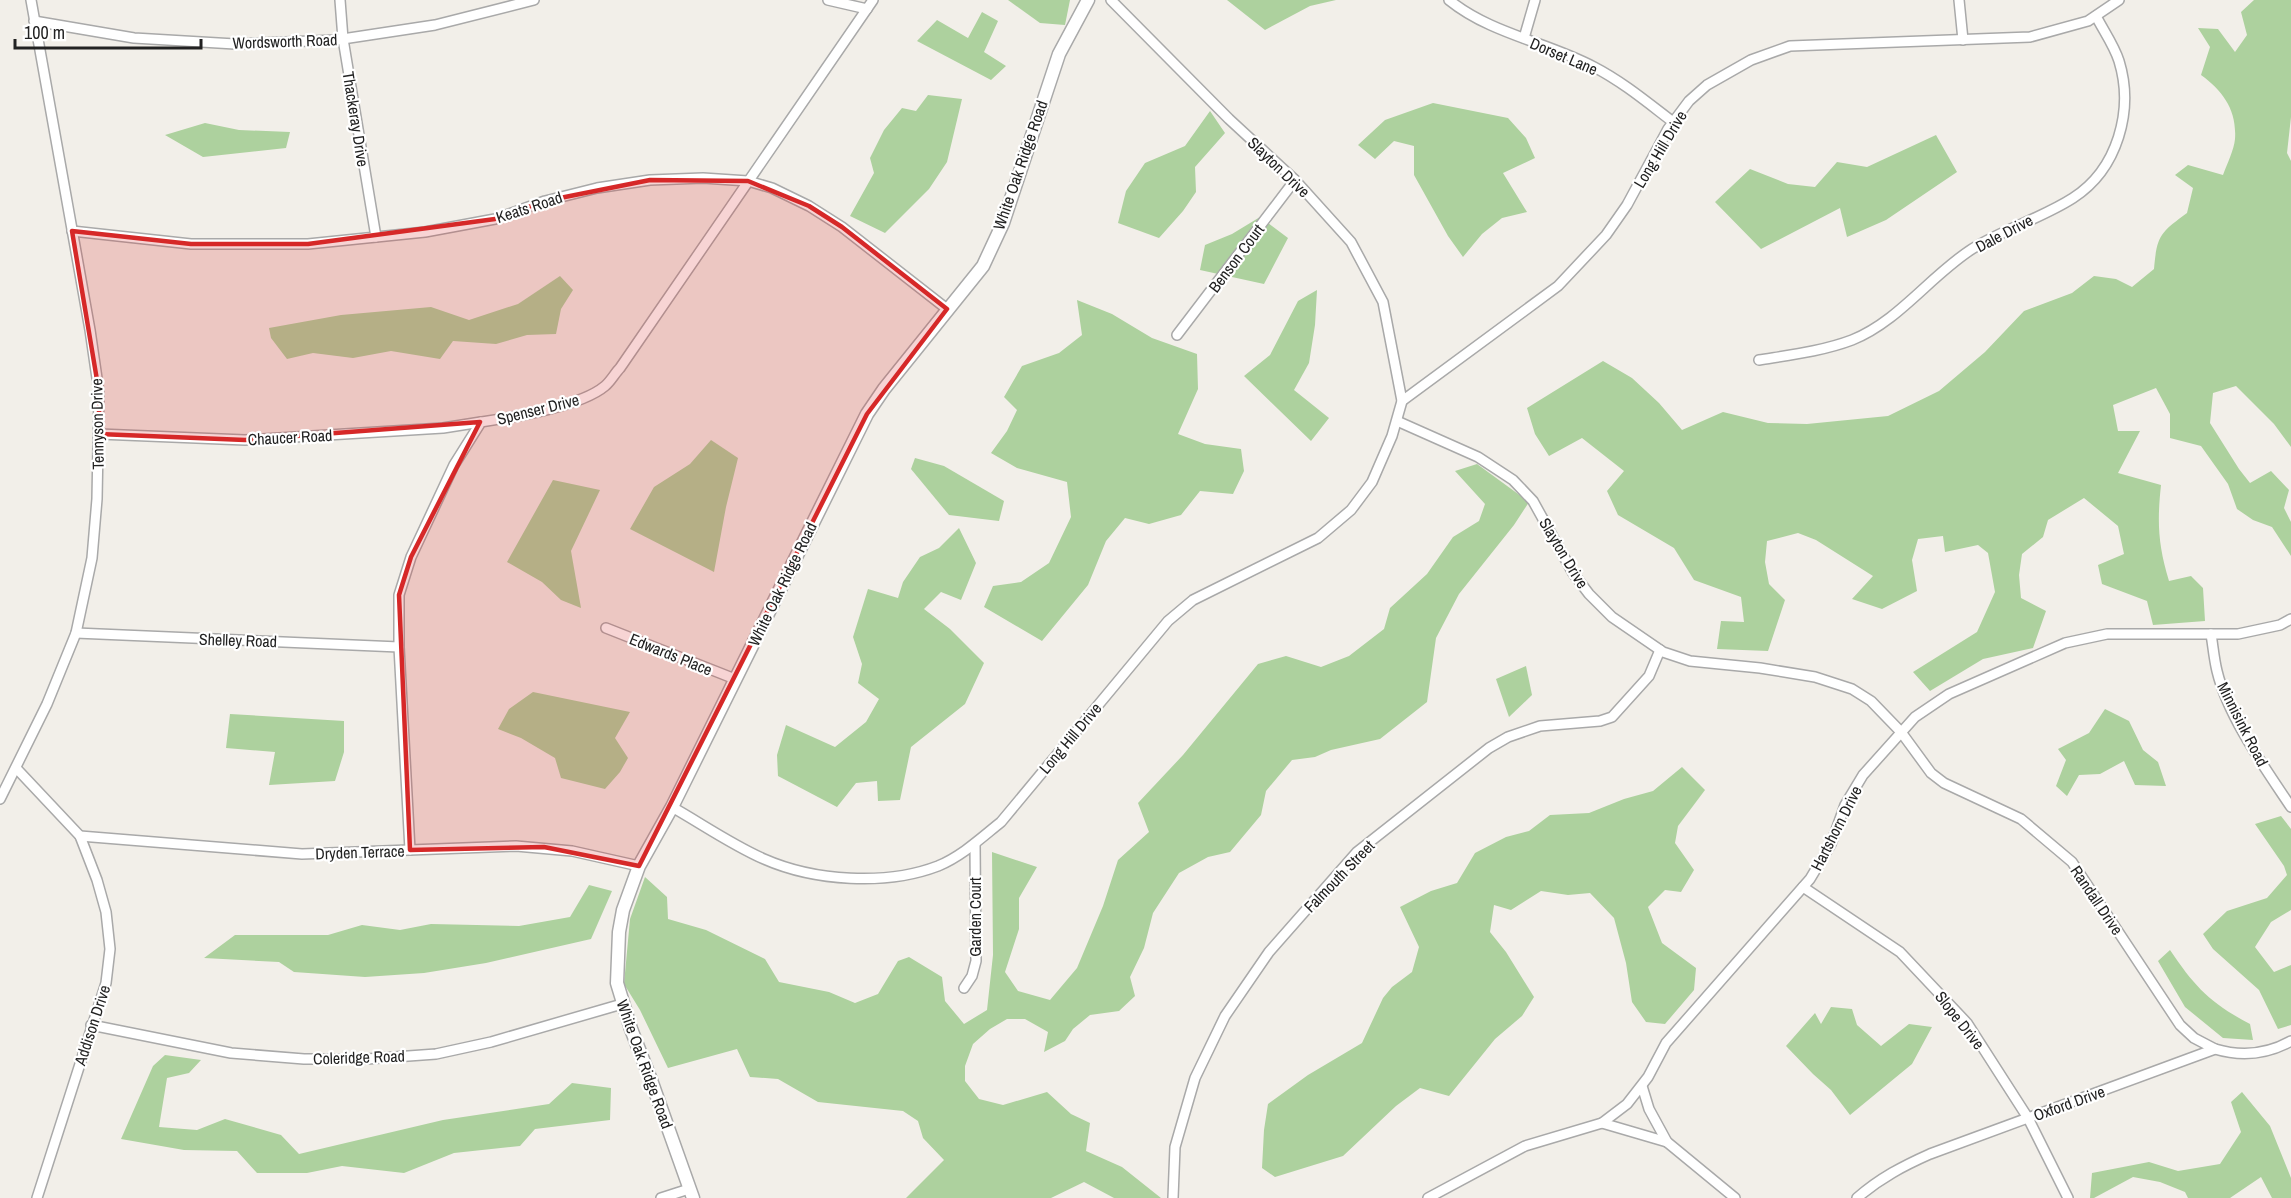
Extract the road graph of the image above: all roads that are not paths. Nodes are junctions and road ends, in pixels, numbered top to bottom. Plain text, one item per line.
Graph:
1 (31, 0) edge
2 (340, 0) edge
3 (534, 0) edge
4 (828, 0) edge
5 (873, 0) edge
6 (1088, 0) edge
7 (1111, 0) edge
8 (1449, 0) edge
9 (1535, 0) edge
10 (1959, 0) edge
11 (2119, 0) edge
12 (867, 9) junction
13 (2096, 16) junction
14 (34, 21) junction
15 (1524, 38) junction
16 (343, 39) junction
17 (1963, 40) junction
18 (1673, 122) junction
19 (1295, 180) junction
20 (748, 181) junction
21 (72, 231) junction
22 (376, 237) junction
23 (947, 309) junction
24 (1177, 335) dead end
25 (1759, 360) dead end
26 (1402, 401) junction
27 (1397, 421) junction
28 (481, 422) junction
29 (99, 434) junction
30 (2291, 619) edge
31 (606, 628) dead end
32 (76, 633) junction
33 (2211, 634) junction
34 (399, 647) junction
35 (1660, 650) junction
36 (735, 679) junction
37 (1901, 732) junction
38 (16, 768) junction
39 (0, 799) edge
40 (672, 807) junction
41 (2291, 807) edge
42 (80, 836) junction
43 (975, 843) junction
44 (410, 849) junction
45 (639, 866) junction
46 (1803, 887) junction
47 (964, 988) dead end
48 (622, 1004) junction
49 (92, 1025) junction
50 (2291, 1041) edge
51 (2215, 1049) junction
52 (1642, 1086) junction
53 (2028, 1118) junction
54 (1602, 1123) junction
55 (1667, 1142) junction
56 (691, 1194) edge
57 (1440, 1195) edge
58 (37, 1198) edge
59 (661, 1198) edge
60 (1173, 1198) edge
61 (1428, 1198) edge
62 (1735, 1198) edge
63 (1857, 1198) edge
64 (2068, 1198) edge

1 - 14 street, Tennyson Drive
2 - 16 street, Thackeray Drive
3 - 16 street, Wordsworth Road
4 - 12 street
5 - 12 street, Spenser Drive
6 - 23 street, White Oak Ridge Road
7 - 19 street, Slayton Drive
8 - 15 street, Dorset Lane
9 - 15 street
10 - 17 street
11 - 13 street, Long Hill Drive
12 - 20 street, Spenser Drive
13 - 17 street, Long Hill Drive
13 - 25 street, Dale Drive
14 - 16 street, Wordsworth Road
14 - 21 street, Tennyson Drive
15 - 18 street, Dorset Lane
16 - 22 street, Thackeray Drive
17 - 18 street, Long Hill Drive
18 - 26 street, Long Hill Drive
19 - 24 street, Benson Court
19 - 26 street, Slayton Drive
20 - 22 street, Keats Road
20 - 23 street, Keats Road
20 - 28 street, Spenser Drive
21 - 22 street, Keats Road
21 - 29 street, Tennyson Drive
23 - 36 street, White Oak Ridge Road
26 - 27 street, Long Hill Drive
27 - 35 street, Slayton Drive
27 - 43 street, Long Hill Drive
28 - 29 street, Chaucer Road
28 - 34 street, Spenser Drive
29 - 32 street, Tennyson Drive
30 - 33 street, Hartshorn Drive
31 - 36 street, Edwards Place
32 - 34 street, Shelley Road
32 - 38 street, Tennyson Drive
33 - 37 street, Hartshorn Drive
33 - 41 street, Minnisink Road
34 - 44 street, Spenser Drive
35 - 37 street, Slayton Drive
35 - 60 street, Falmouth Street
36 - 40 street, White Oak Ridge Road
37 - 46 street, Hartshorn Drive
37 - 51 street, Randall Drive
38 - 39 street, Tennyson Drive
38 - 42 street, Addison Drive
40 - 43 street, Long Hill Drive
40 - 45 street, White Oak Ridge Road
42 - 44 street, Dryden Terrace
42 - 49 street, Addison Drive
43 - 47 street, Garden Court
44 - 45 street, Dryden Terrace
45 - 48 street, White Oak Ridge Road
46 - 52 street, Hartshorn Drive
46 - 53 street, Slope Drive
48 - 49 street, Coleridge Road
48 - 56 street, White Oak Ridge Road
49 - 58 street, Addison Drive
50 - 51 street, Oxford Drive
51 - 53 street, Oxford Drive
52 - 54 street, Hartshorn Drive
52 - 55 street
53 - 63 street, Oxford Drive
53 - 64 street, Slope Drive
54 - 55 street
54 - 57 street, Hartshorn Drive
55 - 62 street
56 - 59 street
57 - 61 street, Hartshorn Drive

